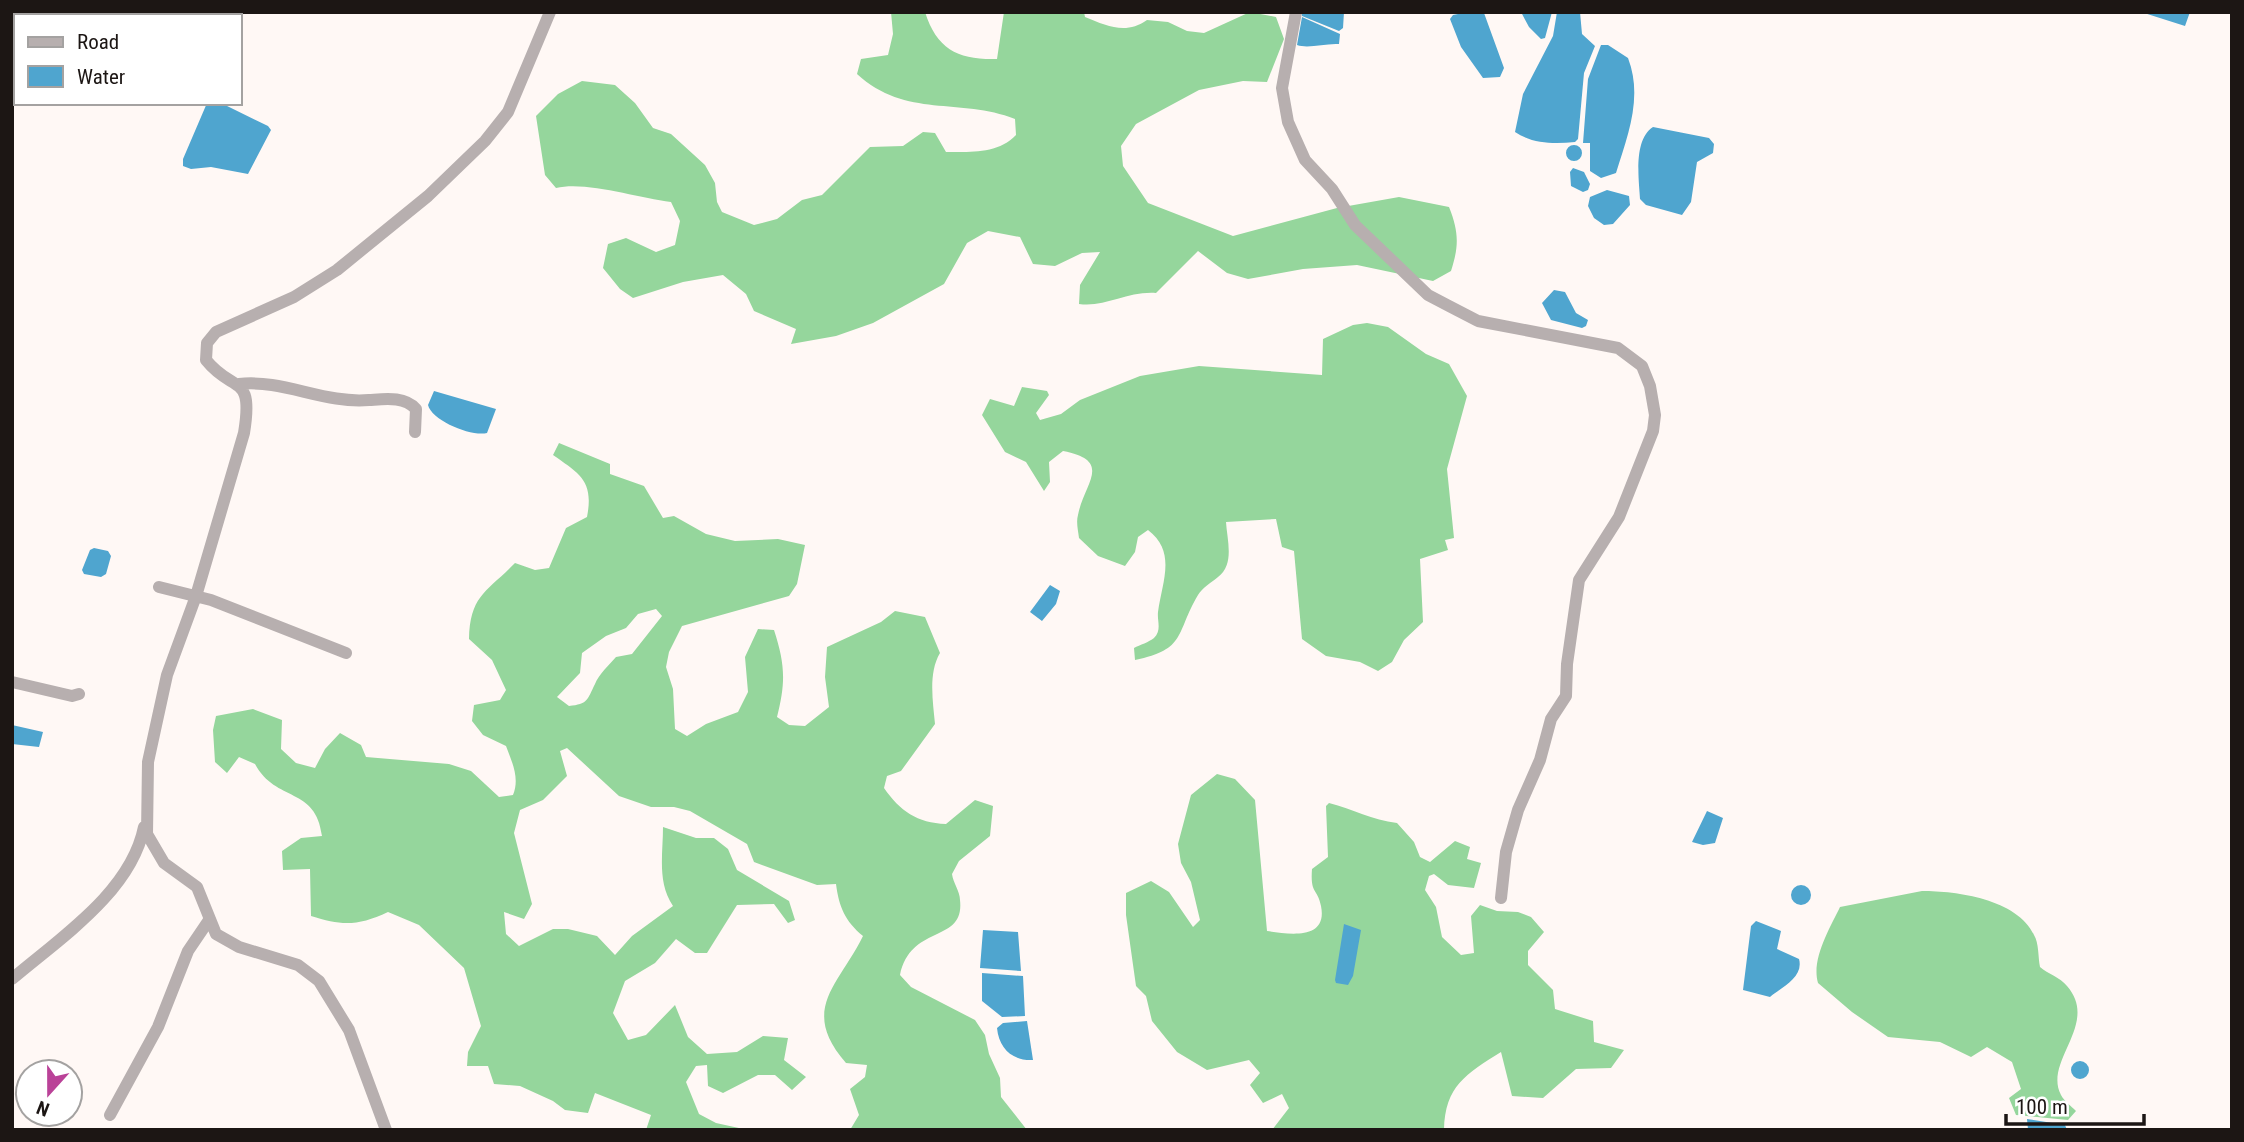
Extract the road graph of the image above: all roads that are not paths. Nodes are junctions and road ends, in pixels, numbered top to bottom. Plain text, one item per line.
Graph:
1 (550, 12) edge
2 (1296, 12) edge
3 (239, 384) junction
4 (415, 432) dead end
5 (159, 587) dead end
6 (196, 596) junction
7 (346, 653) dead end
8 (12, 682) edge
9 (79, 694) dead end
10 (146, 820) junction
11 (1501, 898) dead end
12 (209, 920) junction
13 (12, 979) edge
14 (110, 1115) dead end
15 (386, 1130) edge

1 - 3 street
2 - 11 street
3 - 4 street
3 - 6 street
5 - 6 street
6 - 7 street
6 - 10 street
8 - 9 street
10 - 12 street
10 - 13 street
12 - 14 street
12 - 15 street

